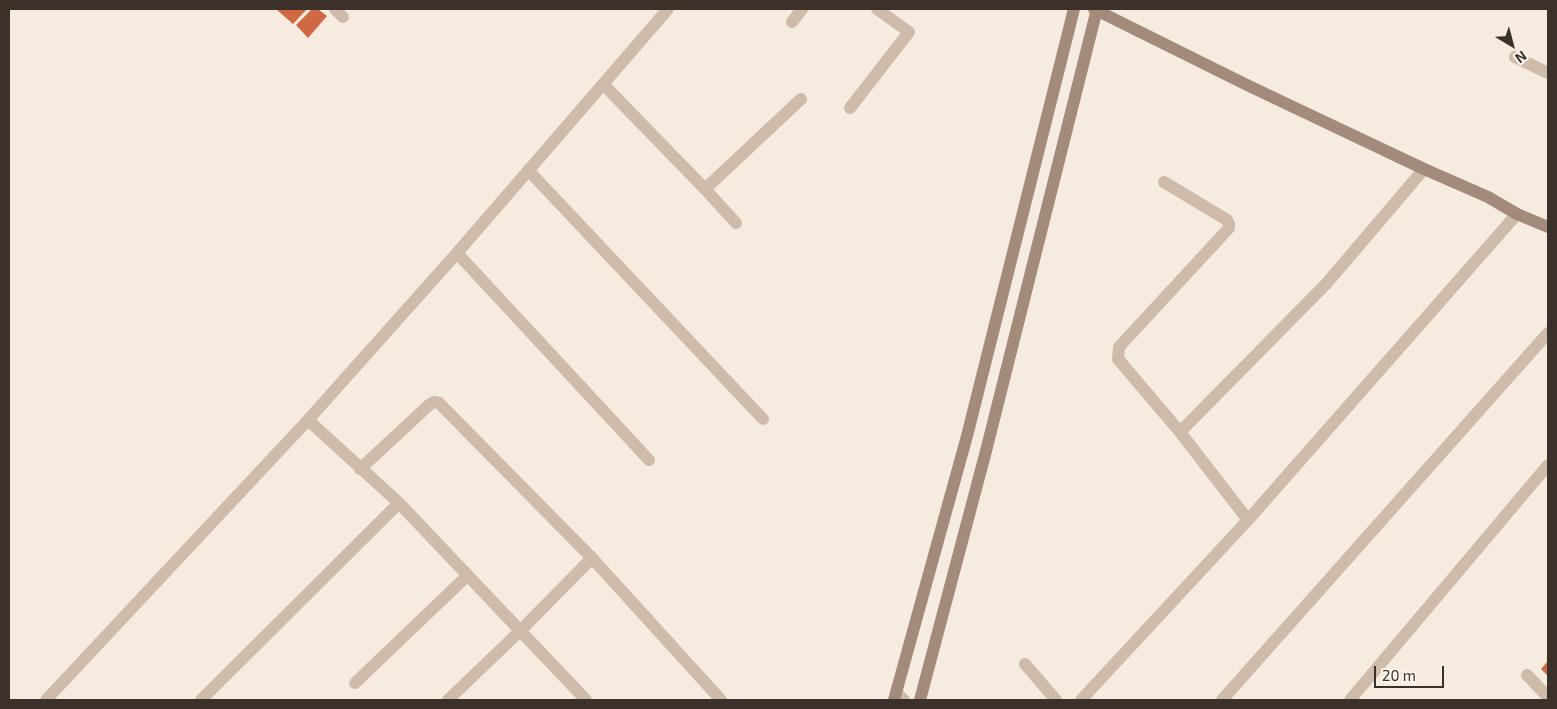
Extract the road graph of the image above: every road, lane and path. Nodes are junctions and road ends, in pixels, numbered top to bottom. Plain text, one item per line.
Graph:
1 (668, 9) edge
2 (802, 9) edge
3 (877, 9) edge
4 (1074, 9) edge
5 (1096, 9) edge
6 (792, 22) dead end
7 (1515, 57) dead end
8 (1548, 74) edge
9 (603, 84) junction
10 (801, 99) dead end
11 (850, 108) dead end
12 (1424, 169) junction
13 (528, 170) junction
14 (1164, 182) dead end
15 (705, 189) junction
16 (1517, 214) junction
17 (736, 223) dead end
18 (1548, 226) edge
19 (456, 253) junction
20 (1548, 334) edge
21 (763, 419) dead end
22 (308, 420) junction
23 (1180, 432) junction
24 (650, 460) dead end
25 (1548, 465) edge
26 (360, 469) junction
27 (399, 503) junction
28 (1248, 520) junction
29 (592, 558) junction
30 (467, 576) junction
31 (520, 631) junction
32 (1025, 664) dead end
33 (1527, 675) dead end
34 (356, 683) dead end
35 (1548, 696) edge
36 (898, 698) edge
37 (46, 700) edge
38 (201, 700) edge
39 (448, 700) edge
40 (586, 700) edge
41 (721, 700) edge
42 (920, 700) edge
43 (1056, 700) edge
44 (1081, 700) edge
45 (1222, 700) edge
46 (1350, 700) edge

1 - 9 street
2 - 6 street
3 - 11 street
4 - 36 street
5 - 12 street
5 - 42 street
7 - 8 street
9 - 13 street
9 - 15 street
10 - 15 street
12 - 16 street
12 - 23 street
13 - 19 street
13 - 21 street
14 - 23 street
15 - 17 street
16 - 18 street
16 - 28 street
19 - 22 street
19 - 24 street
20 - 45 street
22 - 26 street
22 - 37 street
23 - 28 street
25 - 46 street
26 - 27 street
26 - 29 street
27 - 30 street
27 - 38 street
28 - 44 street
29 - 31 street
29 - 41 street
30 - 31 street
30 - 34 street
31 - 39 street
31 - 40 street
32 - 43 street
33 - 35 street

